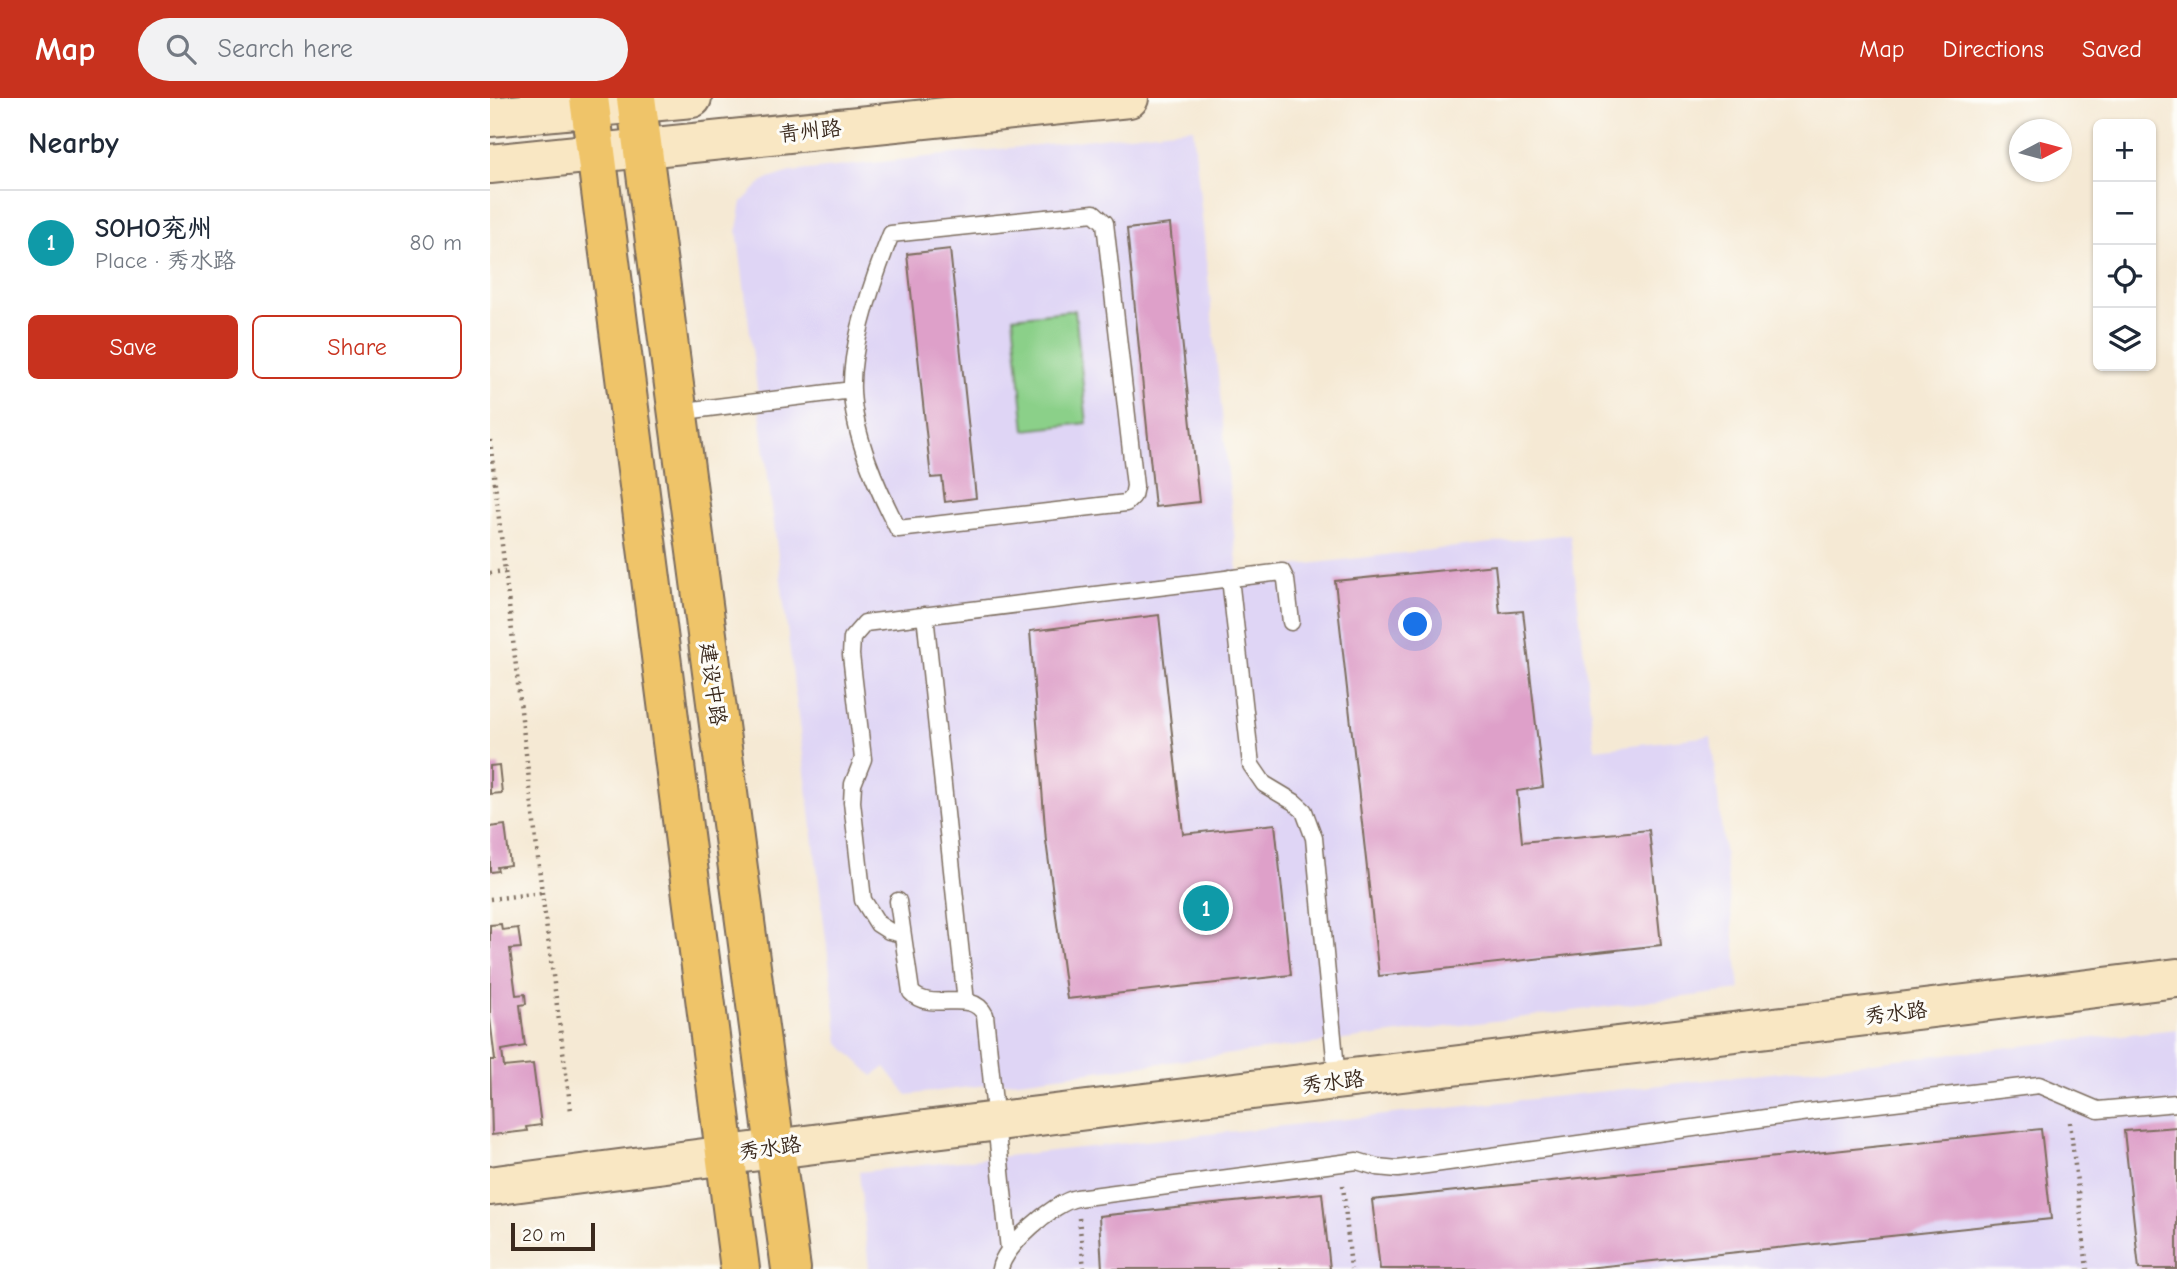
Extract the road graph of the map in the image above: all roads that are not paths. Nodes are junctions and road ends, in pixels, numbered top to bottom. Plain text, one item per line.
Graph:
1 (692, 98) edge
2 (1129, 98) edge
3 (636, 101) edge
4 (589, 103) edge
5 (490, 117) edge
6 (642, 149) junction
7 (596, 153) junction
8 (490, 164) edge
9 (852, 390) junction
10 (676, 412) junction
11 (1230, 578) junction
12 (925, 615) junction
13 (1292, 622) dead end
14 (898, 901) dead end
15 (902, 934) junction
16 (2177, 978) edge
17 (966, 1002) junction
18 (1337, 1082) junction
19 (2177, 1103) edge
20 (995, 1120) junction
21 (775, 1147) junction
22 (726, 1154) junction
23 (490, 1186) edge
24 (1004, 1259) edge
25 (740, 1269) edge
26 (791, 1269) edge
27 (986, 1269) edge

1 - 3 street
2 - 6 street, 青州路
3 - 4 street
3 - 6 main road, 建设中路
4 - 5 street
4 - 7 main road
6 - 7 street, 青州路
6 - 10 main road, 建设中路
7 - 8 street, 青州路
7 - 22 main road
9 - 9 lane
9 - 10 lane
10 - 21 main road, 建设中路
11 - 12 lane
11 - 13 lane
11 - 18 lane
12 - 15 lane
12 - 17 lane
14 - 15 lane
15 - 17 lane
16 - 18 street, 秀水路
17 - 20 lane
18 - 20 street, 秀水路
19 - 24 lane
20 - 21 street, 秀水路
20 - 24 lane
21 - 22 street, 秀水路
21 - 26 main road, 建设中路
22 - 23 street, 秀水路
22 - 25 main road
24 - 27 lane

